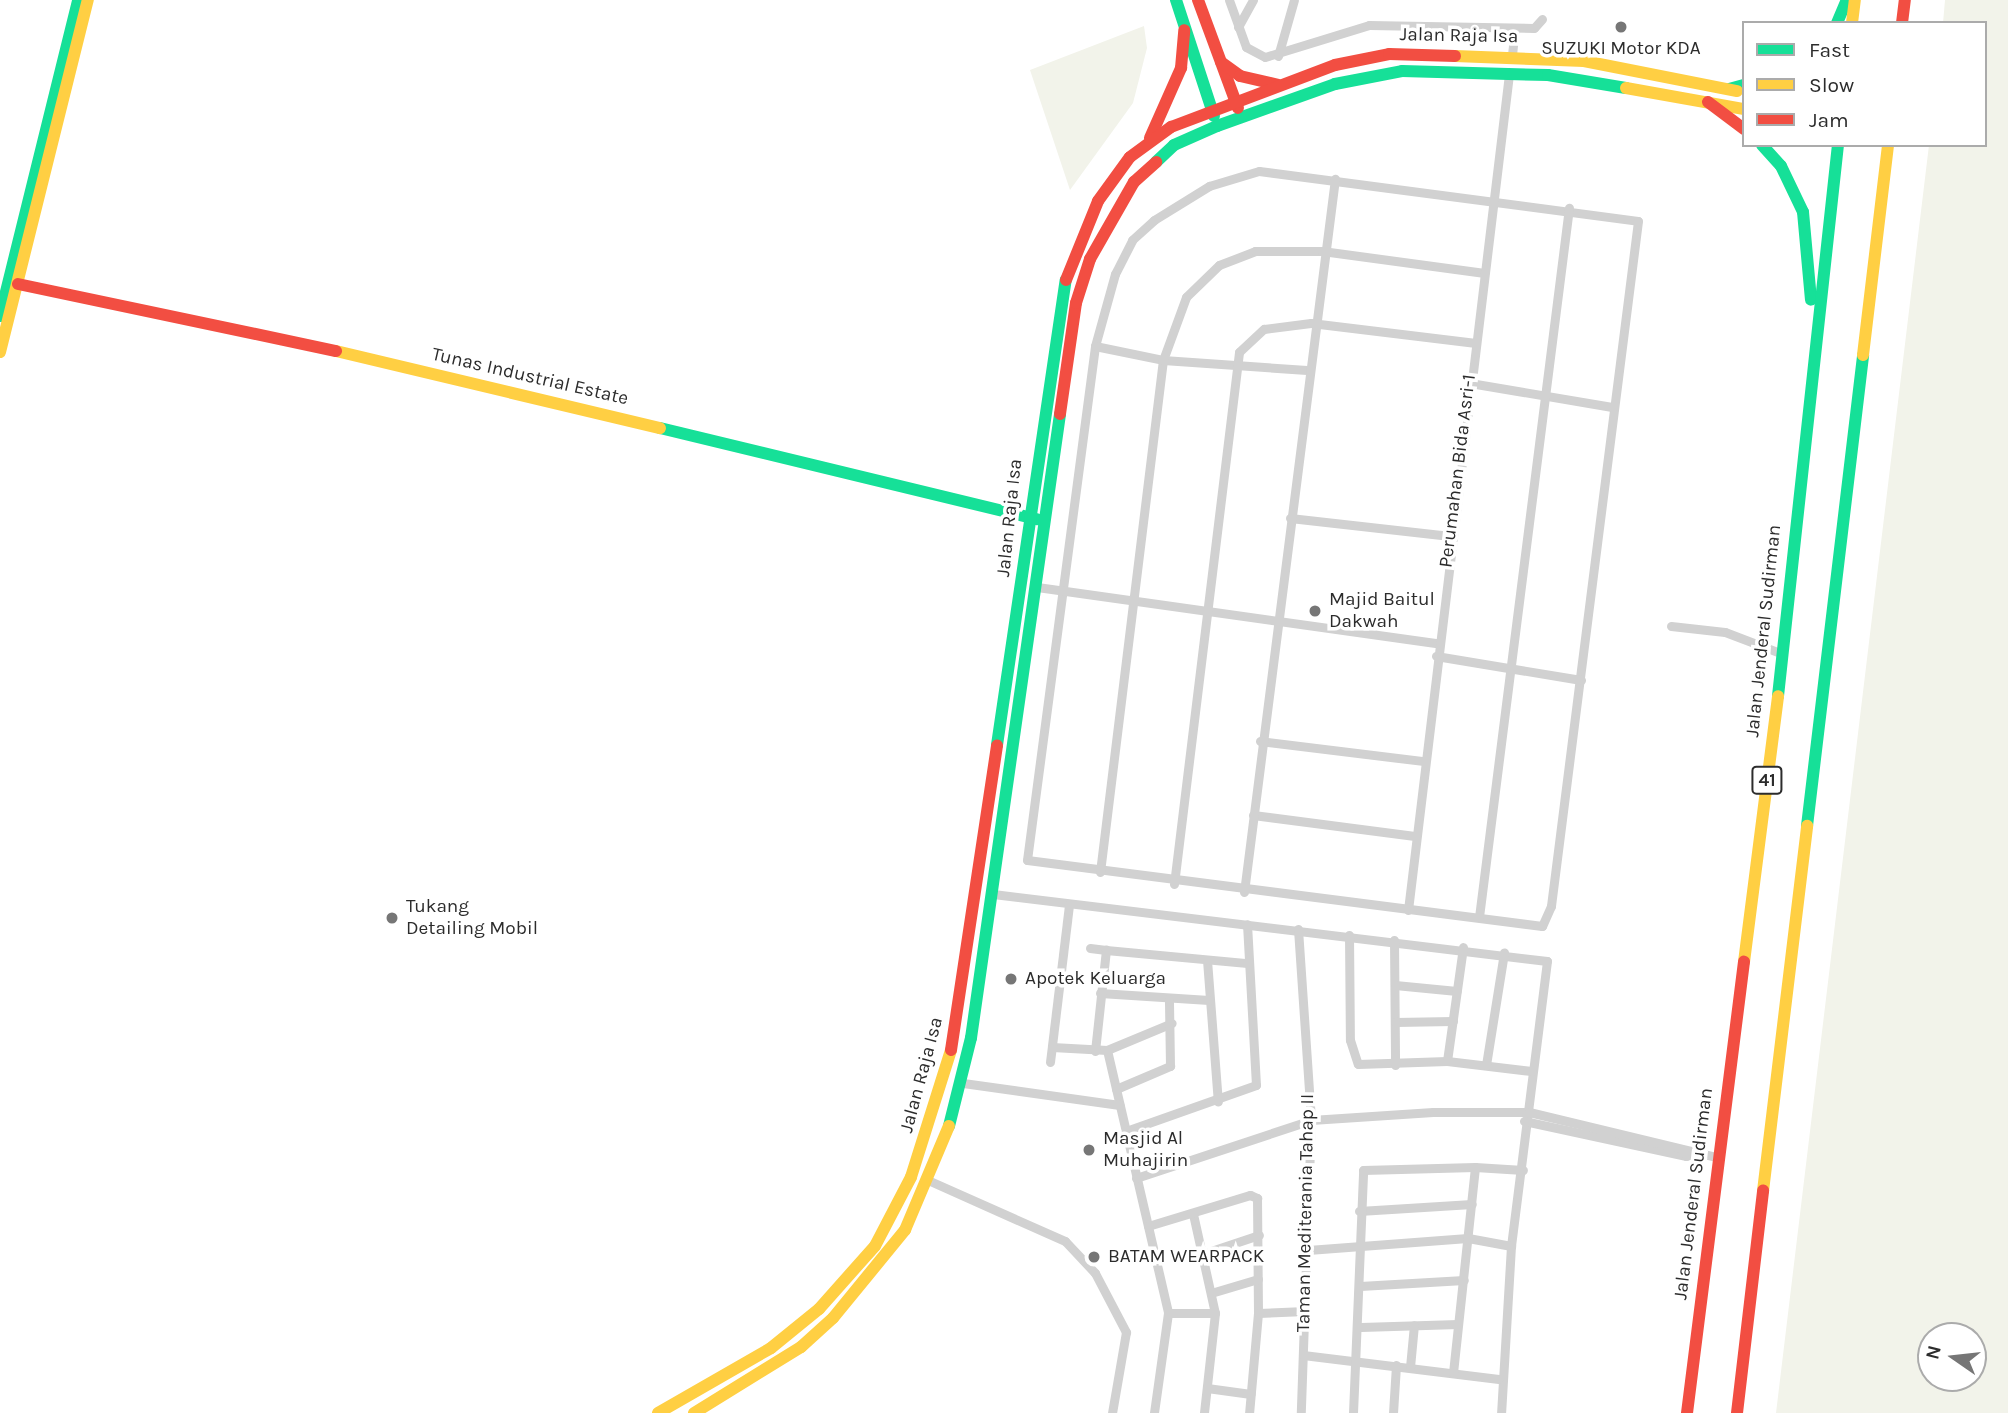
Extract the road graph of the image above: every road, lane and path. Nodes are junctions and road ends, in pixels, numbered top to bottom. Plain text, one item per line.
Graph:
1 (77, 0) edge
2 (88, 0) edge
3 (1176, 0) edge
4 (1198, 0) edge
5 (1229, 0) edge
6 (1253, 0) edge
7 (1294, 0) edge
8 (1847, 0) edge
9 (1855, 0) edge
10 (1905, 0) edge
11 (1542, 19) dead end
12 (1838, 21) edge
13 (1852, 21) edge
14 (1902, 21) edge
15 (1185, 24) junction
16 (1238, 27) junction
17 (1514, 28) junction
18 (1512, 55) junction
19 (1278, 57) junction
20 (1221, 62) junction
21 (1509, 74) junction
22 (1280, 85) junction
23 (1742, 86) edge
24 (1729, 89) junction
25 (1742, 92) edge
26 (1236, 102) junction
27 (1708, 102) junction
28 (1742, 109) edge
29 (1213, 111) junction
30 (1242, 118) junction
31 (1217, 126) junction
32 (1742, 128) edge
33 (1146, 144) junction
34 (1764, 147) edge
35 (1838, 147) edge
36 (1888, 147) edge
37 (1335, 179) junction
38 (1494, 199) junction
39 (1569, 208) junction
40 (1322, 251) junction
41 (1485, 273) junction
42 (18, 284) junction
43 (0, 316) edge
44 (1311, 323) junction
45 (1476, 343) junction
46 (1095, 346) junction
47 (0, 352) edge
48 (1812, 358) junction
49 (1163, 360) junction
50 (1234, 364) junction
51 (1307, 370) junction
52 (1470, 383) junction
53 (1543, 394) junction
54 (1612, 407) junction
55 (1031, 518) junction
56 (1290, 519) junction
57 (1046, 520) junction
58 (1450, 536) junction
59 (1037, 587) junction
60 (1060, 592) junction
61 (1135, 601) junction
62 (1205, 611) junction
63 (1276, 620) junction
64 (1671, 626) dead end
65 (1437, 643) junction
66 (1783, 654) junction
67 (1436, 656) junction
68 (1510, 670) junction
69 (1581, 680) junction
70 (1261, 741) junction
71 (1422, 761) junction
72 (1253, 815) junction
73 (1415, 836) junction
74 (1100, 872) junction
75 (1174, 884) junction
76 (1244, 892) junction
77 (993, 894) junction
78 (1069, 904) junction
79 (1408, 910) junction
80 (1479, 917) junction
81 (1247, 924) junction
82 (1298, 929) junction
83 (1349, 935) junction
84 (1394, 940) junction
85 (1463, 947) junction
86 (1090, 948) dead end
87 (1106, 950) junction
88 (1504, 952) junction
89 (1207, 960) junction
90 (1247, 963) junction
91 (1395, 985) junction
92 (1457, 991) junction
93 (1100, 993) junction
94 (1169, 999) junction
95 (1209, 1000) junction
96 (1453, 1021) junction
97 (1395, 1022) junction
98 (1172, 1024) junction
99 (1052, 1046) junction
100 (1107, 1050) junction
101 (1095, 1051) junction
102 (1447, 1061) junction
103 (1050, 1062) dead end
104 (1395, 1065) junction
105 (1486, 1065) junction
106 (1531, 1071) junction
107 (962, 1083) junction
108 (1116, 1089) junction
109 (1218, 1102) junction
110 (1119, 1105) junction
111 (1529, 1112) junction
112 (1513, 1116) junction
113 (1567, 1119) junction
114 (1311, 1120) junction
115 (1527, 1123) junction
116 (1566, 1130) junction
117 (1126, 1131) junction
118 (1689, 1152) junction
119 (1717, 1157) junction
120 (1475, 1167) junction
121 (1522, 1170) junction
122 (1136, 1178) junction
123 (930, 1181) junction
124 (1472, 1204) junction
125 (1359, 1212) junction
126 (1193, 1214) junction
127 (1148, 1227) junction
128 (1259, 1235) junction
129 (1468, 1238) junction
130 (1511, 1246) junction
131 (1361, 1247) junction
132 (1308, 1250) junction
133 (1202, 1254) junction
134 (857, 1267) junction
135 (869, 1278) junction
136 (1258, 1279) junction
137 (1464, 1280) junction
138 (1360, 1286) junction
139 (1211, 1293) junction
140 (1305, 1311) junction
141 (1168, 1313) junction
142 (1215, 1313) junction
143 (1258, 1313) junction
144 (1458, 1324) junction
145 (1413, 1325) junction
146 (1361, 1327) junction
147 (1303, 1355) junction
148 (1359, 1362) junction
149 (1396, 1365) junction
150 (1410, 1367) junction
151 (1452, 1373) junction
152 (1499, 1379) junction
153 (1207, 1388) junction
154 (1251, 1394) junction
155 (658, 1413) edge
156 (694, 1413) edge
157 (1112, 1413) edge
158 (1154, 1413) edge
159 (1204, 1413) edge
160 (1249, 1413) edge
161 (1301, 1413) edge
162 (1353, 1413) edge
163 (1393, 1413) edge
164 (1501, 1413) edge
165 (1687, 1413) edge
166 (1737, 1413) edge

1 - 43 main road
2 - 42 main road
3 - 15 main road
4 - 20 main road
5 - 16 street
6 - 16 street
7 - 19 street
8 - 12 main road
9 - 13 main road
10 - 14 main road
11 - 17 street
15 - 29 main road
15 - 33 main road
16 - 19 street
17 - 18 street
17 - 19 street
18 - 22 main road, Jalan Raja Isa
18 - 24 main road, Jalan Raja Isa
20 - 22 main road
20 - 26 main road
21 - 27 main road, Jalan Raja Isa
21 - 30 main road, Jalan Raja Isa
21 - 38 street, Perumahan Bida Asri-1
22 - 26 main road, Jalan Raja Isa
23 - 24 main road
24 - 25 main road, Jalan Raja Isa
26 - 29 main road, Jalan Raja Isa
26 - 30 main road
27 - 28 main road, Jalan Raja Isa
27 - 32 main road
29 - 31 main road
29 - 33 main road, Jalan Raja Isa
30 - 31 main road, Jalan Raja Isa
31 - 57 main road, Jalan Raja Isa
33 - 55 main road, Jalan Raja Isa
34 - 48 main road
35 - 48 main road, Jalan Jenderal Sudirman / 41
36 - 166 main road, 41
37 - 38 street
37 - 40 street
37 - 46 street
38 - 39 street
38 - 41 street, Perumahan Bida Asri-1
39 - 53 street
39 - 54 street
40 - 41 street
40 - 44 street
40 - 49 street
41 - 45 street, Perumahan Bida Asri-1
42 - 47 main road
42 - 55 main road, Tunas Industrial Estate
44 - 45 street
44 - 50 street
44 - 51 street
45 - 52 street, Perumahan Bida Asri-1
46 - 49 street
46 - 60 street
48 - 66 main road, Jalan Jenderal Sudirman / 41
49 - 50 street
49 - 61 street
50 - 51 street
50 - 62 street
51 - 56 street
52 - 53 street
52 - 58 street, Perumahan Bida Asri-1
53 - 54 street
53 - 68 street
54 - 69 street
55 - 57 main road, Tunas Industrial Estate
55 - 134 main road, Jalan Raja Isa
56 - 58 street
56 - 63 street
57 - 59 main road, Jalan Raja Isa
58 - 65 street, Perumahan Bida Asri-1
59 - 60 street
59 - 77 main road, Jalan Raja Isa
60 - 61 street
60 - 74 street
61 - 62 street
61 - 74 street
62 - 63 street
62 - 75 street
63 - 65 street
63 - 70 street
64 - 66 street
65 - 67 street, Perumahan Bida Asri-1
66 - 119 main road, Jalan Jenderal Sudirman / 41
67 - 68 street
67 - 71 street, Perumahan Bida Asri-1
68 - 69 street
68 - 80 street
69 - 80 street
70 - 71 street
70 - 72 street
71 - 73 street, Perumahan Bida Asri-1
72 - 73 street
72 - 76 street
73 - 79 street, Perumahan Bida Asri-1
74 - 75 street
75 - 76 street
76 - 79 street
77 - 78 street
77 - 107 main road, Jalan Raja Isa
78 - 81 street
78 - 99 street
79 - 80 street
81 - 82 street
81 - 90 street
82 - 83 street
82 - 114 street, Taman Mediterania Tahap II
83 - 84 street
83 - 104 street
84 - 85 street
84 - 91 street
85 - 88 street
85 - 92 street
86 - 87 street
87 - 89 street
87 - 93 street
88 - 105 street
88 - 106 street
89 - 90 street
89 - 95 street
90 - 109 street
91 - 92 street
91 - 97 street
92 - 96 street
93 - 94 street
93 - 101 street
94 - 95 street
94 - 98 street
95 - 109 street
96 - 97 street
96 - 102 street
97 - 104 street
98 - 100 street
98 - 108 street
99 - 101 street
99 - 103 street
100 - 101 street
100 - 108 street
102 - 104 street
102 - 105 street
105 - 106 street
106 - 111 street
107 - 110 street
107 - 123 main road, Jalan Raja Isa
108 - 110 street
109 - 117 street
110 - 117 street
111 - 112 street
111 - 113 street
111 - 115 street
112 - 114 street
112 - 115 street
113 - 116 street
113 - 118 street
114 - 122 street
114 - 132 street, Taman Mediterania Tahap II
115 - 116 street
115 - 121 street
116 - 118 street
117 - 122 street
118 - 119 street
119 - 165 main road, Jalan Jenderal Sudirman / 41
120 - 121 street
120 - 124 street
120 - 125 street
121 - 130 street
122 - 127 street
123 - 135 main road, Jalan Raja Isa
123 - 157 street
124 - 125 street
124 - 129 street
125 - 131 street
126 - 127 street
126 - 128 street
126 - 133 street
127 - 141 street
128 - 133 street
128 - 136 street
129 - 130 street
129 - 131 street
129 - 137 street
130 - 152 street
131 - 132 street
131 - 138 street
132 - 140 street, Taman Mediterania Tahap II
133 - 139 street
134 - 135 main road
134 - 155 main road, Jalan Raja Isa
135 - 156 main road, Jalan Raja Isa
136 - 139 street
136 - 143 street
137 - 138 street
137 - 144 street
138 - 146 street
139 - 142 street
140 - 143 street
140 - 147 street, Taman Mediterania Tahap II
141 - 142 street
141 - 158 street
142 - 153 street
143 - 154 street
144 - 145 street
144 - 151 street
145 - 146 street
145 - 150 street
146 - 148 street
147 - 148 street
147 - 161 street, Taman Mediterania Tahap II
148 - 149 street
148 - 162 street
149 - 150 street
149 - 163 street
150 - 151 street
151 - 152 street
152 - 164 street
153 - 154 street
153 - 159 street
154 - 160 street

